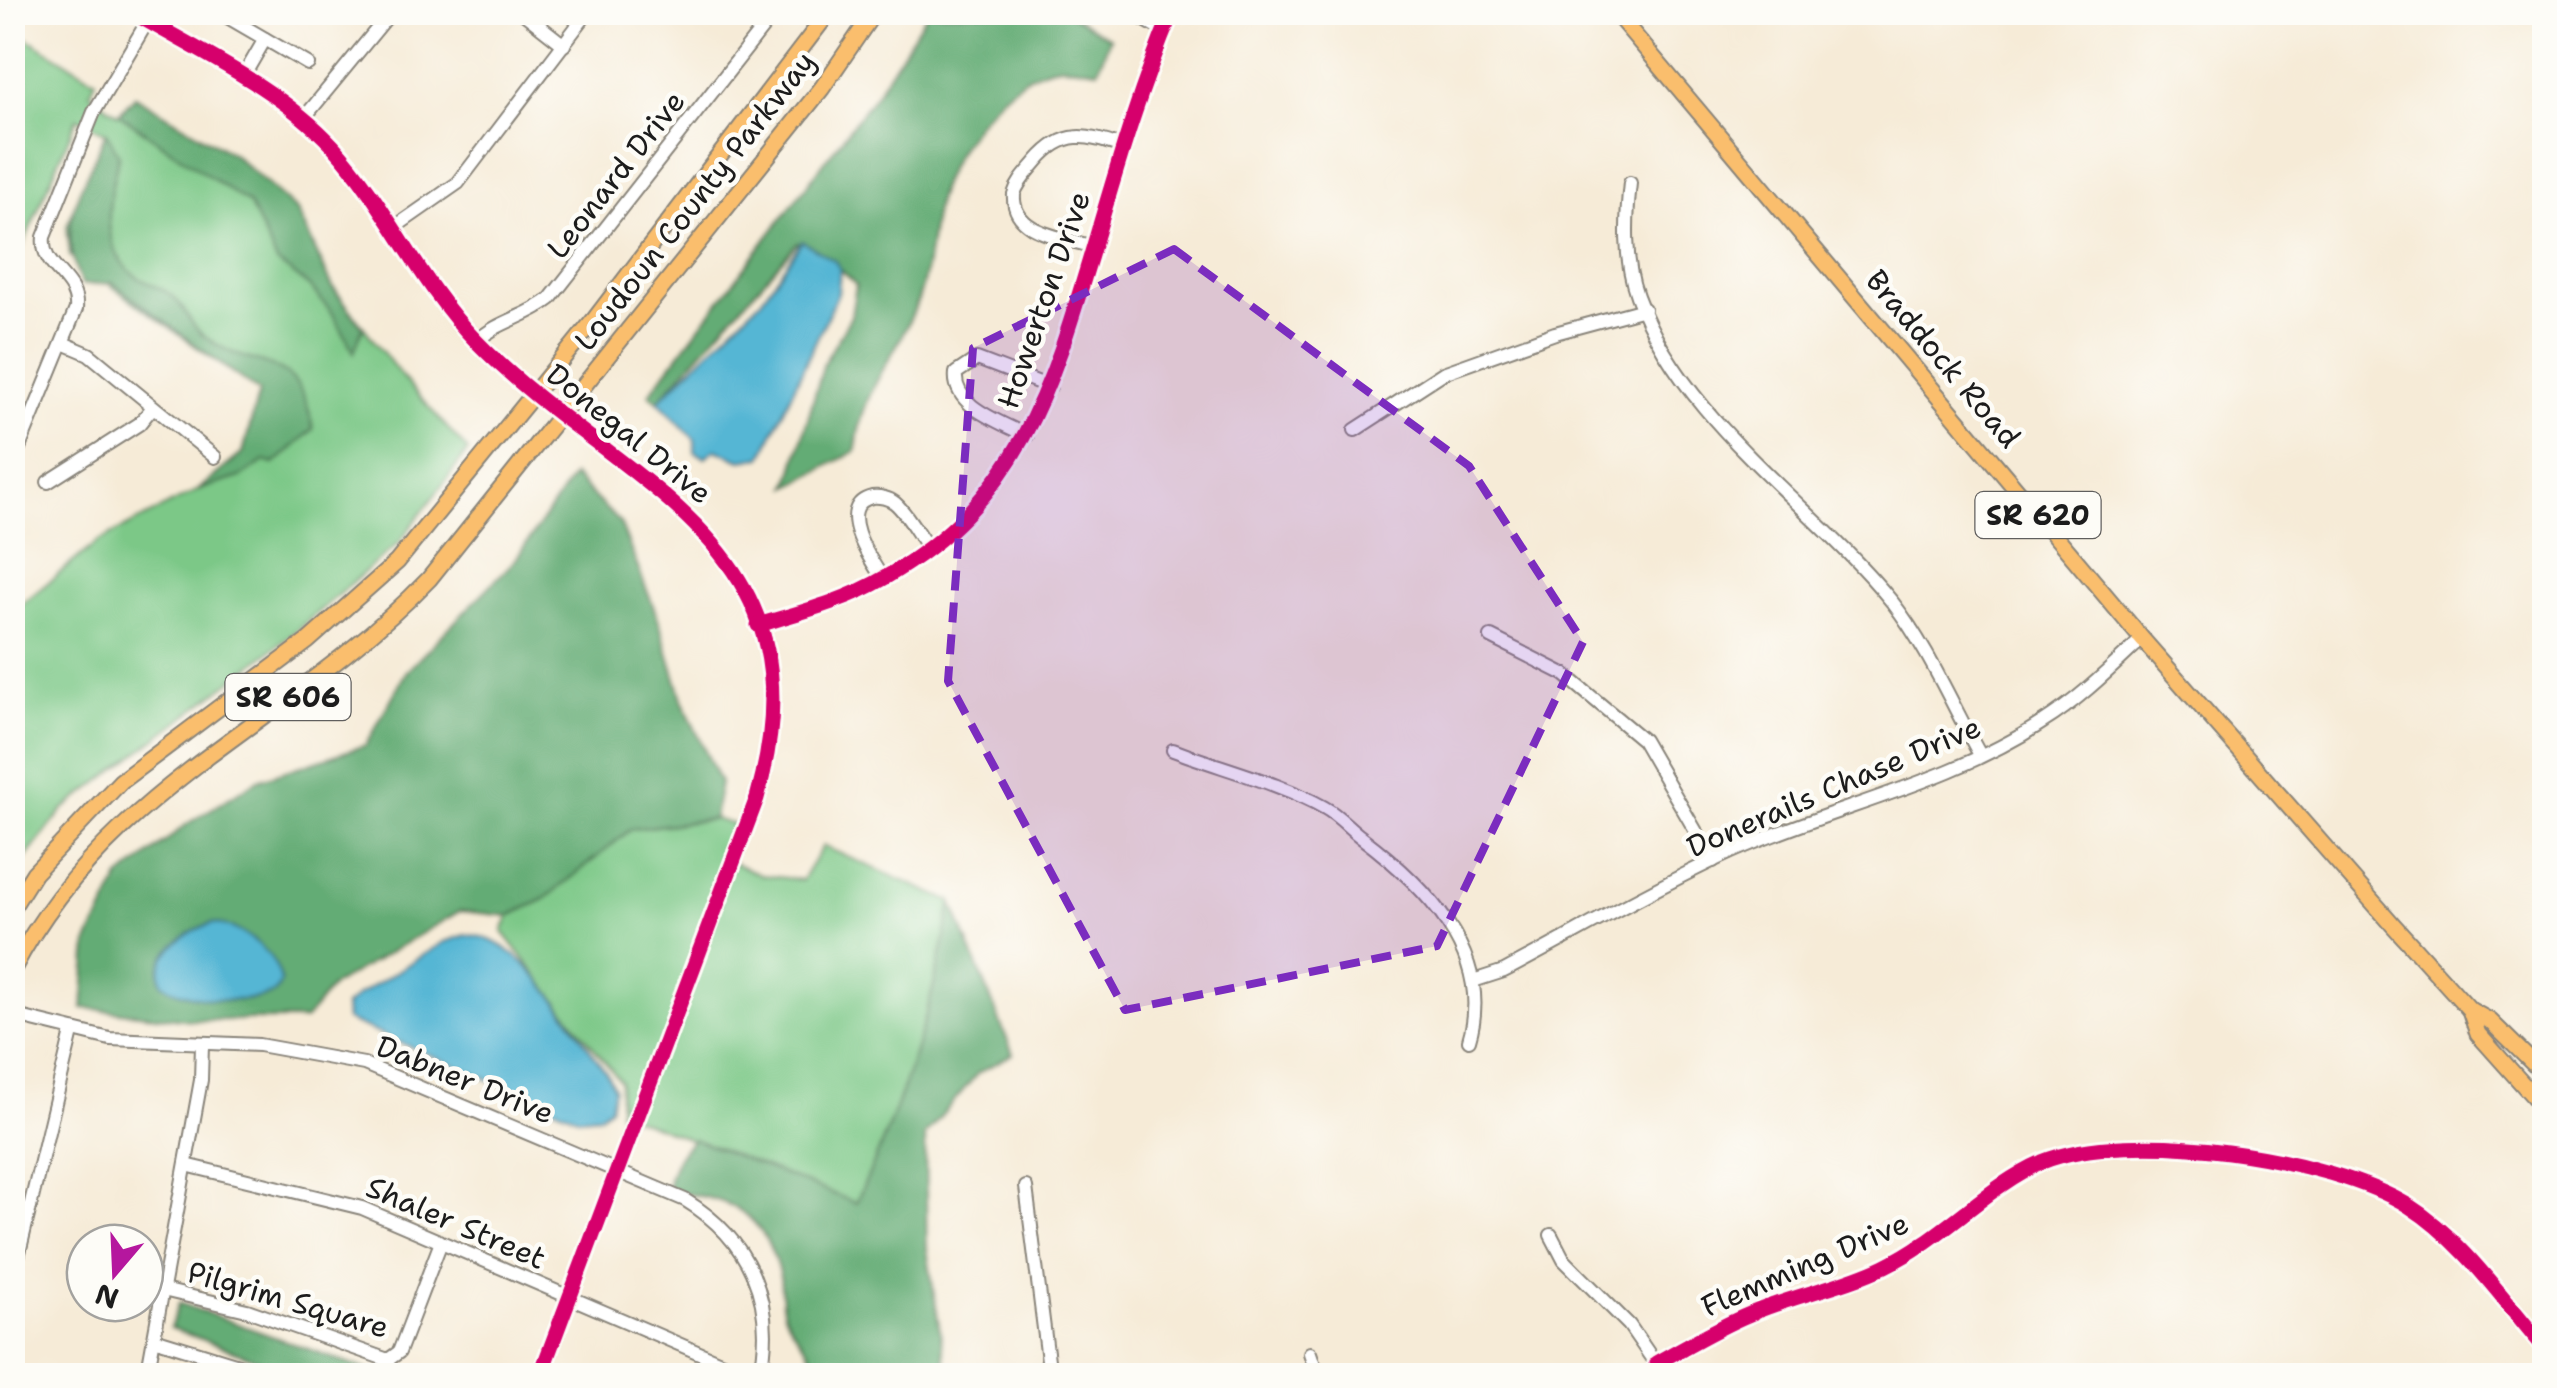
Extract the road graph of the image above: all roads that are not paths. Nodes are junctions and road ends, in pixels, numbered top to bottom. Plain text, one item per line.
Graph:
1 (132, 12) edge
2 (219, 12) edge
3 (391, 12) edge
4 (522, 12) edge
5 (588, 12) edge
6 (775, 12) edge
7 (829, 12) edge
8 (874, 12) edge
9 (1131, 12) edge
10 (1172, 12) edge
11 (1614, 12) edge
12 (151, 17) edge
13 (1164, 31) junction
14 (265, 39) junction
15 (564, 45) junction
16 (308, 64) dead end
17 (243, 77) junction
18 (304, 118) junction
19 (1124, 147) junction
20 (1630, 182) dead end
21 (392, 228) junction
22 (1093, 247) junction
23 (1644, 309) junction
24 (63, 342) junction
25 (476, 342) junction
26 (1050, 386) junction
27 (534, 394) junction
28 (154, 407) junction
29 (560, 414) junction
30 (1355, 430) dead end
31 (1026, 436) junction
32 (215, 457) dead end
33 (12, 465) edge
34 (48, 482) dead end
35 (929, 549) junction
36 (883, 579) junction
37 (758, 625) junction
38 (1491, 637) dead end
39 (2142, 638) junction
40 (1173, 750) dead end
41 (1980, 755) junction
42 (1713, 861) junction
43 (12, 908) edge
44 (12, 971) edge
45 (1473, 981) junction
46 (2470, 1010) junction
47 (12, 1015) edge
48 (72, 1032) junction
49 (1468, 1040) dead end
50 (202, 1044) junction
51 (2544, 1074) edge
52 (2544, 1108) edge
53 (186, 1165) junction
54 (617, 1170) junction
55 (1026, 1187) dead end
56 (1551, 1235) dead end
57 (441, 1242) junction
58 (165, 1279) edge
59 (12, 1282) edge
60 (165, 1290) edge
61 (569, 1299) junction
62 (157, 1323) edge
63 (154, 1339) junction
64 (2544, 1348) edge
65 (1310, 1353) dead end
66 (1660, 1369) edge
67 (147, 1376) edge
68 (274, 1376) edge
69 (540, 1376) edge
70 (757, 1376) edge
71 (1050, 1376) edge
72 (1318, 1376) edge

1 - 12 street, Donegal Drive
2 - 14 street
3 - 18 street
4 - 15 street
5 - 15 street
6 - 25 street, Leonard Drive
7 - 27 main road, Loudoun County Parkway / SR 606
8 - 29 main road, Loudoun County Parkway / SR 606
9 - 13 street
10 - 13 street, Howerton Drive
11 - 39 main road, Braddock Road / SR 620
12 - 17 street, Donegal Drive
12 - 24 street
13 - 19 street, Howerton Drive
14 - 16 street
14 - 17 street
15 - 21 street
17 - 18 street, Donegal Drive
18 - 21 street, Donegal Drive
19 - 22 street, Howerton Drive
19 - 22 street
20 - 23 street
21 - 25 street, Donegal Drive
22 - 26 street, Howerton Drive
23 - 30 street
23 - 41 street
24 - 28 street
24 - 33 street
25 - 27 street, Donegal Drive
26 - 31 street, Howerton Drive
26 - 31 street
27 - 29 street, Donegal Drive
27 - 43 main road, Loudoun County Parkway / SR 606
28 - 32 street
28 - 34 street
29 - 37 street, Donegal Drive
29 - 44 main road, Loudoun County Parkway / SR 606
31 - 35 street, Howerton Drive
35 - 36 street, Howerton Drive
35 - 36 street
36 - 37 street, Howerton Drive
37 - 54 street, Donegal Drive
38 - 42 street
39 - 41 street, Donerails Chase Drive
39 - 46 main road, Braddock Road / SR 620
40 - 45 street
41 - 42 street, Donerails Chase Drive
42 - 45 street, Donerails Chase Drive
45 - 49 street
46 - 51 main road, Braddock Road / SR 620
46 - 52 main road, Braddock Road / SR 620
47 - 48 street, Dabner Drive
48 - 50 street, Dabner Drive
48 - 59 street
50 - 53 street
50 - 54 street, Dabner Drive
53 - 57 street, Shaler Street
53 - 58 street
54 - 61 street, Donegal Drive
54 - 70 street, Dabner Drive
55 - 71 street
56 - 66 street
57 - 60 street, Pilgrim Square
57 - 61 street, Shaler Street
61 - 69 street, Donegal Drive
61 - 70 street, Shaler Street
62 - 63 street
63 - 67 street
63 - 68 street
64 - 66 street, Flemming Drive
65 - 72 street

